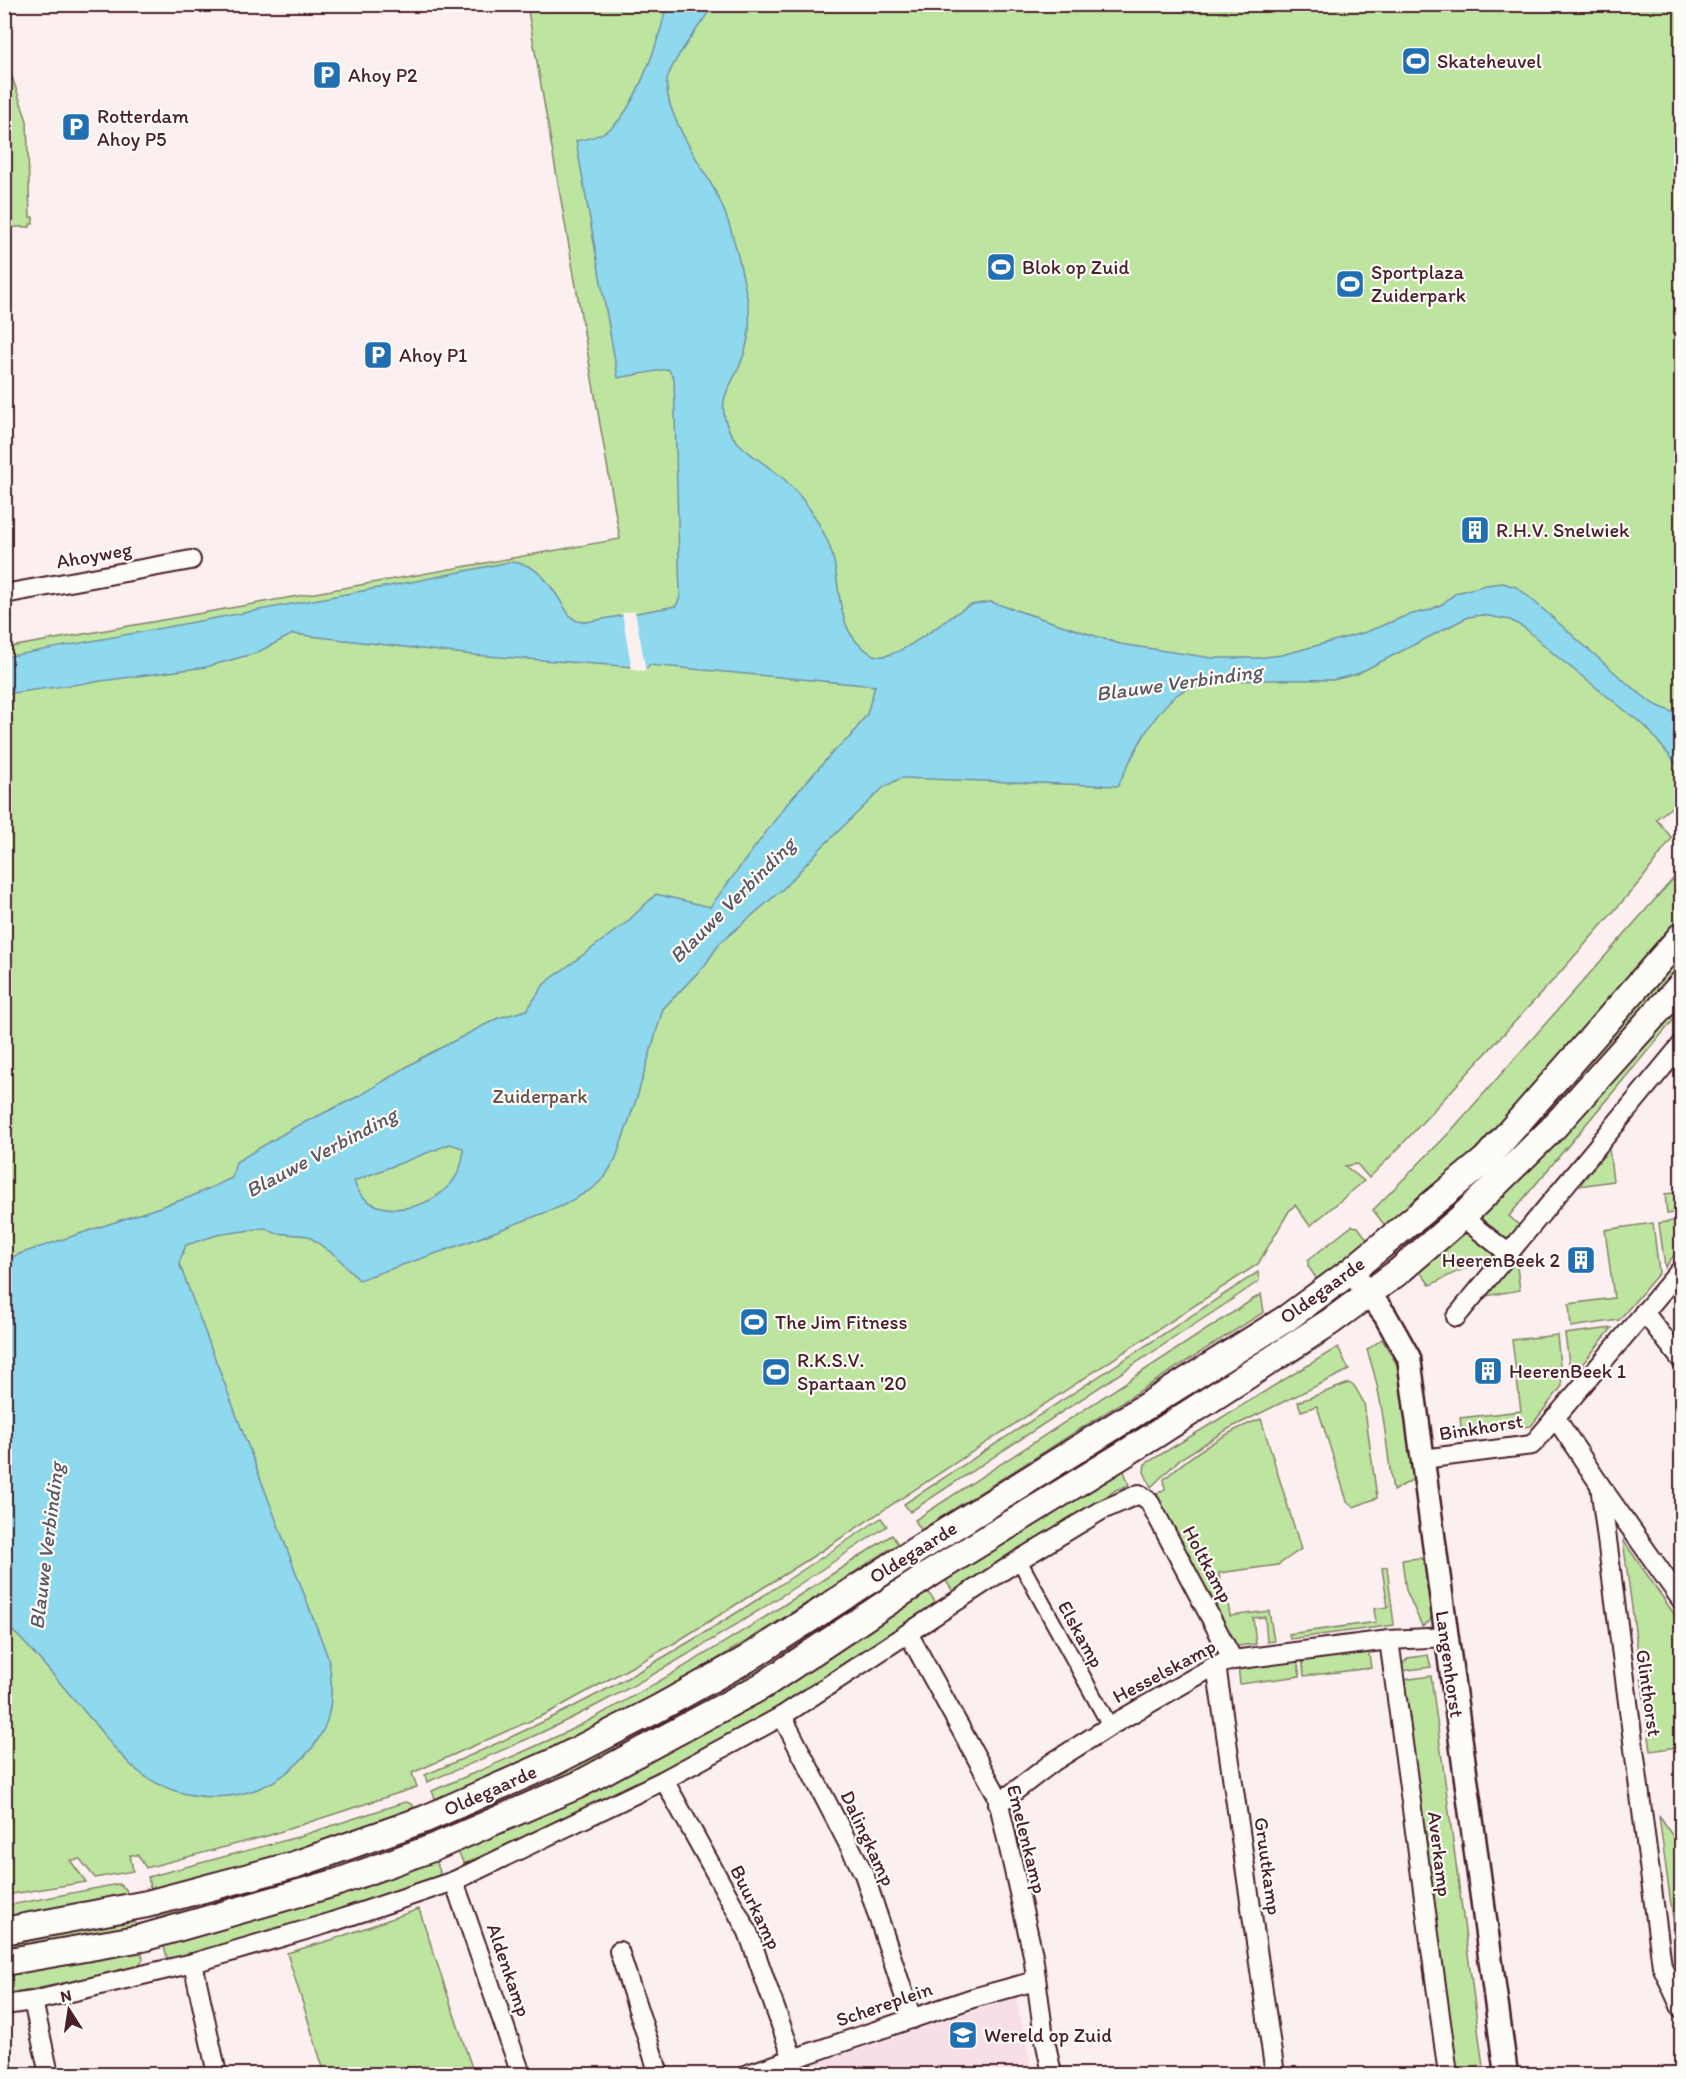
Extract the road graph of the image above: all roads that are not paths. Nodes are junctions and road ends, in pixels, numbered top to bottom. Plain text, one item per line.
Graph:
1 (191, 560) dead end
2 (4, 594) edge
3 (1682, 935) edge
4 (1682, 984) edge
5 (1682, 1044) edge
6 (1462, 1217) junction
7 (1508, 1252) junction
8 (1682, 1268) edge
9 (1351, 1270) junction
10 (1369, 1293) junction
11 (1644, 1312) junction
12 (1456, 1317) dead end
13 (1682, 1361) edge
14 (1555, 1417) junction
15 (1423, 1459) junction
16 (1600, 1485) junction
17 (1019, 1560) junction
18 (1682, 1601) edge
19 (908, 1633) junction
20 (1447, 1638) junction
21 (1389, 1640) junction
22 (1224, 1662) junction
23 (782, 1716) junction
24 (1110, 1726) junction
25 (664, 1780) junction
26 (998, 1804) junction
27 (454, 1881) junction
28 (4, 1931) edge
29 (619, 1951) dead end
30 (4, 1962) edge
31 (193, 1963) junction
32 (1035, 1981) junction
33 (33, 2001) junction
34 (4, 2005) edge
35 (1682, 2010) edge
36 (912, 2019) junction
37 (793, 2059) junction
38 (49, 2074) edge
39 (217, 2074) edge
40 (521, 2074) edge
41 (659, 2074) edge
42 (748, 2074) edge
43 (1052, 2074) edge
44 (1275, 2074) edge
45 (1448, 2074) edge
46 (1506, 2074) edge

1 - 2 street, Ahoyweg
3 - 9 main road, Oldegaarde
4 - 6 main road, Oldegaarde
5 - 7 street
6 - 7 street
6 - 10 main road, Oldegaarde
7 - 12 street
8 - 11 street, Binkhorst
9 - 10 street, Langenhorst
9 - 28 main road, Oldegaarde
10 - 15 street, Langenhorst
10 - 30 main road, Oldegaarde
11 - 13 street
11 - 14 street, Binkhorst
14 - 15 street, Binkhorst
14 - 16 street, Glinthorst
15 - 20 street, Langenhorst
16 - 18 street, Glinthorst
16 - 35 street, Glinthorst
17 - 19 street
17 - 22 street, Holtkamp
17 - 24 street, Elskamp
19 - 23 street
19 - 26 street, Emelenkamp
20 - 21 street, Hesselskamp
20 - 46 street, Langenhorst
21 - 22 street, Hesselskamp
21 - 45 street, Averkamp
22 - 24 street, Hesselskamp
22 - 44 street, Gruutkamp
23 - 25 street
23 - 36 street, Dalingkamp
24 - 26 street, Hesselskamp
25 - 27 street
25 - 37 street, Buurkamp
26 - 32 street, Emelenkamp
27 - 31 street
27 - 40 street, Aldenkamp
29 - 41 street
31 - 33 street
31 - 39 street
32 - 36 street, Schereplein
32 - 43 street, Emelenkamp
33 - 34 street
33 - 38 street
36 - 37 street, Schereplein
37 - 42 street, Schereplein

